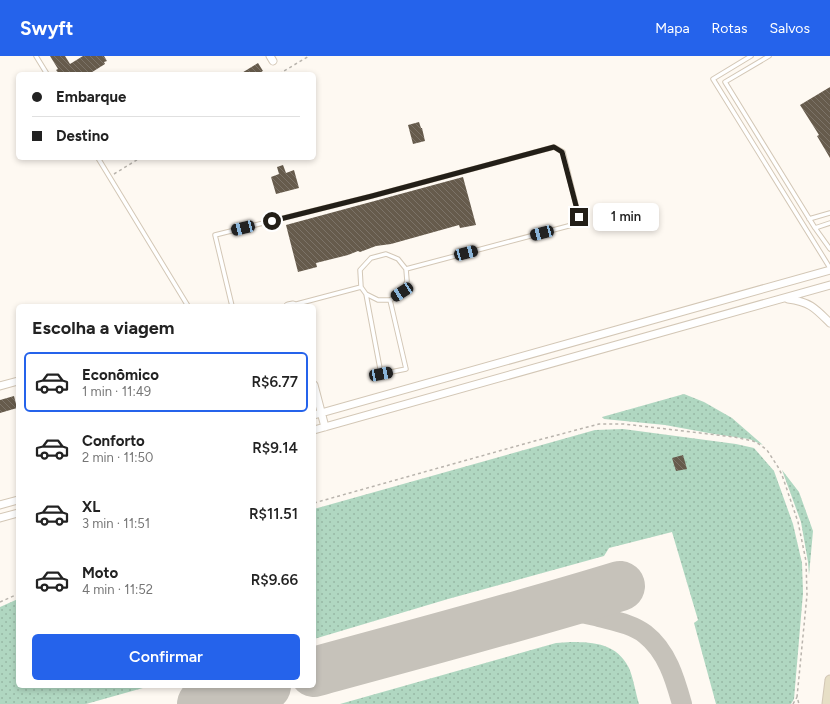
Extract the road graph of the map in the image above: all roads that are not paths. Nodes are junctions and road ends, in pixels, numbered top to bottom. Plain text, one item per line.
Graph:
1 (36, 56) edge
2 (751, 56) edge
3 (769, 56) edge
4 (46, 72) edge
5 (99, 160) edge
6 (830, 213) edge
7 (809, 219) junction
8 (830, 223) edge
9 (815, 228) junction
10 (830, 249) edge
11 (406, 269) junction
12 (830, 269) edge
13 (830, 285) edge
14 (361, 287) junction
15 (366, 294) junction
16 (784, 299) junction
17 (390, 300) junction
18 (187, 304) edge
19 (232, 304) edge
20 (298, 304) edge
21 (830, 323) edge
22 (16, 382) edge
23 (0, 386) edge
24 (380, 396) junction
25 (316, 397) edge
26 (385, 410) junction
27 (318, 414) edge
28 (325, 427) junction
29 (316, 429) edge
30 (16, 501) edge
31 (0, 505) edge
32 (16, 514) edge
33 (0, 518) edge
34 (830, 680) edge
35 (827, 704) edge

1 - 4 lane
2 - 12 lane
3 - 7 lane
5 - 18 lane
6 - 7 lane
7 - 9 lane
8 - 9 lane
9 - 10 lane
11 - 14 lane
11 - 17 lane
11 - 19 lane
12 - 24 street
13 - 16 street
14 - 15 lane
14 - 20 lane
15 - 17 lane
15 - 17 lane
16 - 21 street
16 - 26 street
22 - 23 street
24 - 26 street
24 - 27 street
25 - 27 street
26 - 28 street
27 - 28 street
28 - 29 street
30 - 31 street
32 - 33 street
34 - 35 street

